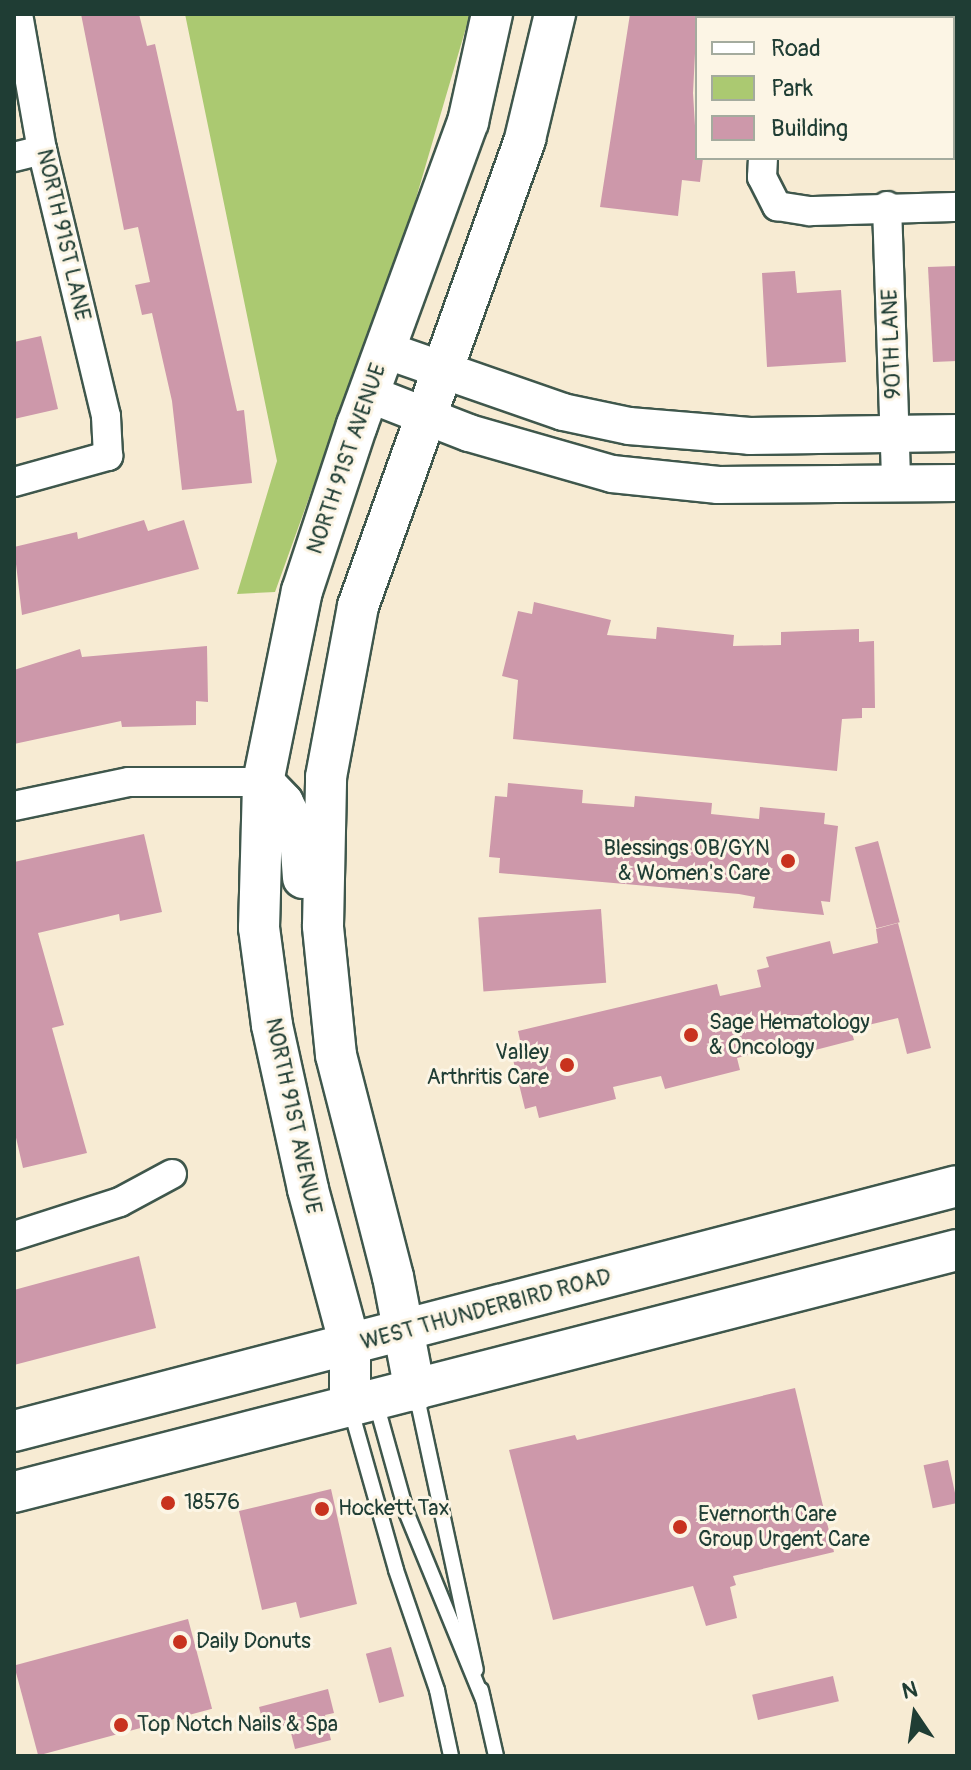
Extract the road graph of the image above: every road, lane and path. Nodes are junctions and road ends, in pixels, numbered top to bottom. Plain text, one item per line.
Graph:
1 (18, 14) edge
2 (492, 14) edge
3 (555, 14) edge
4 (42, 150) junction
5 (14, 157) edge
6 (763, 160) edge
7 (887, 206) junction
8 (957, 207) edge
9 (385, 350) junction
10 (443, 371) junction
11 (369, 394) junction
12 (425, 418) junction
13 (957, 433) edge
14 (895, 434) junction
15 (14, 482) edge
16 (896, 483) junction
17 (957, 483) edge
18 (263, 782) junction
19 (14, 806) edge
20 (323, 926) junction
21 (172, 1174) dead end
22 (957, 1186) edge
23 (14, 1236) edge
24 (957, 1250) edge
25 (404, 1333) junction
26 (363, 1381) junction
27 (415, 1391) junction
28 (14, 1431) edge
29 (14, 1492) edge
30 (483, 1699) junction
31 (451, 1756) edge
32 (496, 1756) edge

1 - 4 street, NORTH 91ST LANE
2 - 9 main road, NORTH 91ST AVENUE
3 - 10 main road
4 - 5 street
4 - 15 street, NORTH 91ST LANE
6 - 7 street
7 - 8 street
7 - 14 street, 90TH LANE
9 - 10 street
9 - 11 main road, NORTH 91ST AVENUE
10 - 12 main road
10 - 14 street
11 - 12 street
11 - 18 main road, NORTH 91ST AVENUE
12 - 16 street
12 - 20 main road
13 - 14 street
14 - 16 street, 90TH LANE
16 - 17 street
18 - 19 street
18 - 20 main road
18 - 26 main road, NORTH 91ST AVENUE
20 - 25 main road
21 - 23 street
22 - 25 main road, WEST THUNDERBIRD ROAD
24 - 27 main road, WEST THUNDERBIRD ROAD
25 - 26 main road, WEST THUNDERBIRD ROAD
25 - 27 main road
26 - 27 main road, WEST THUNDERBIRD ROAD
26 - 28 main road, WEST THUNDERBIRD ROAD
26 - 29 main road, WEST THUNDERBIRD ROAD
26 - 30 lane
26 - 31 lane, NORTH 91ST AVENUE
27 - 30 lane
30 - 32 lane

